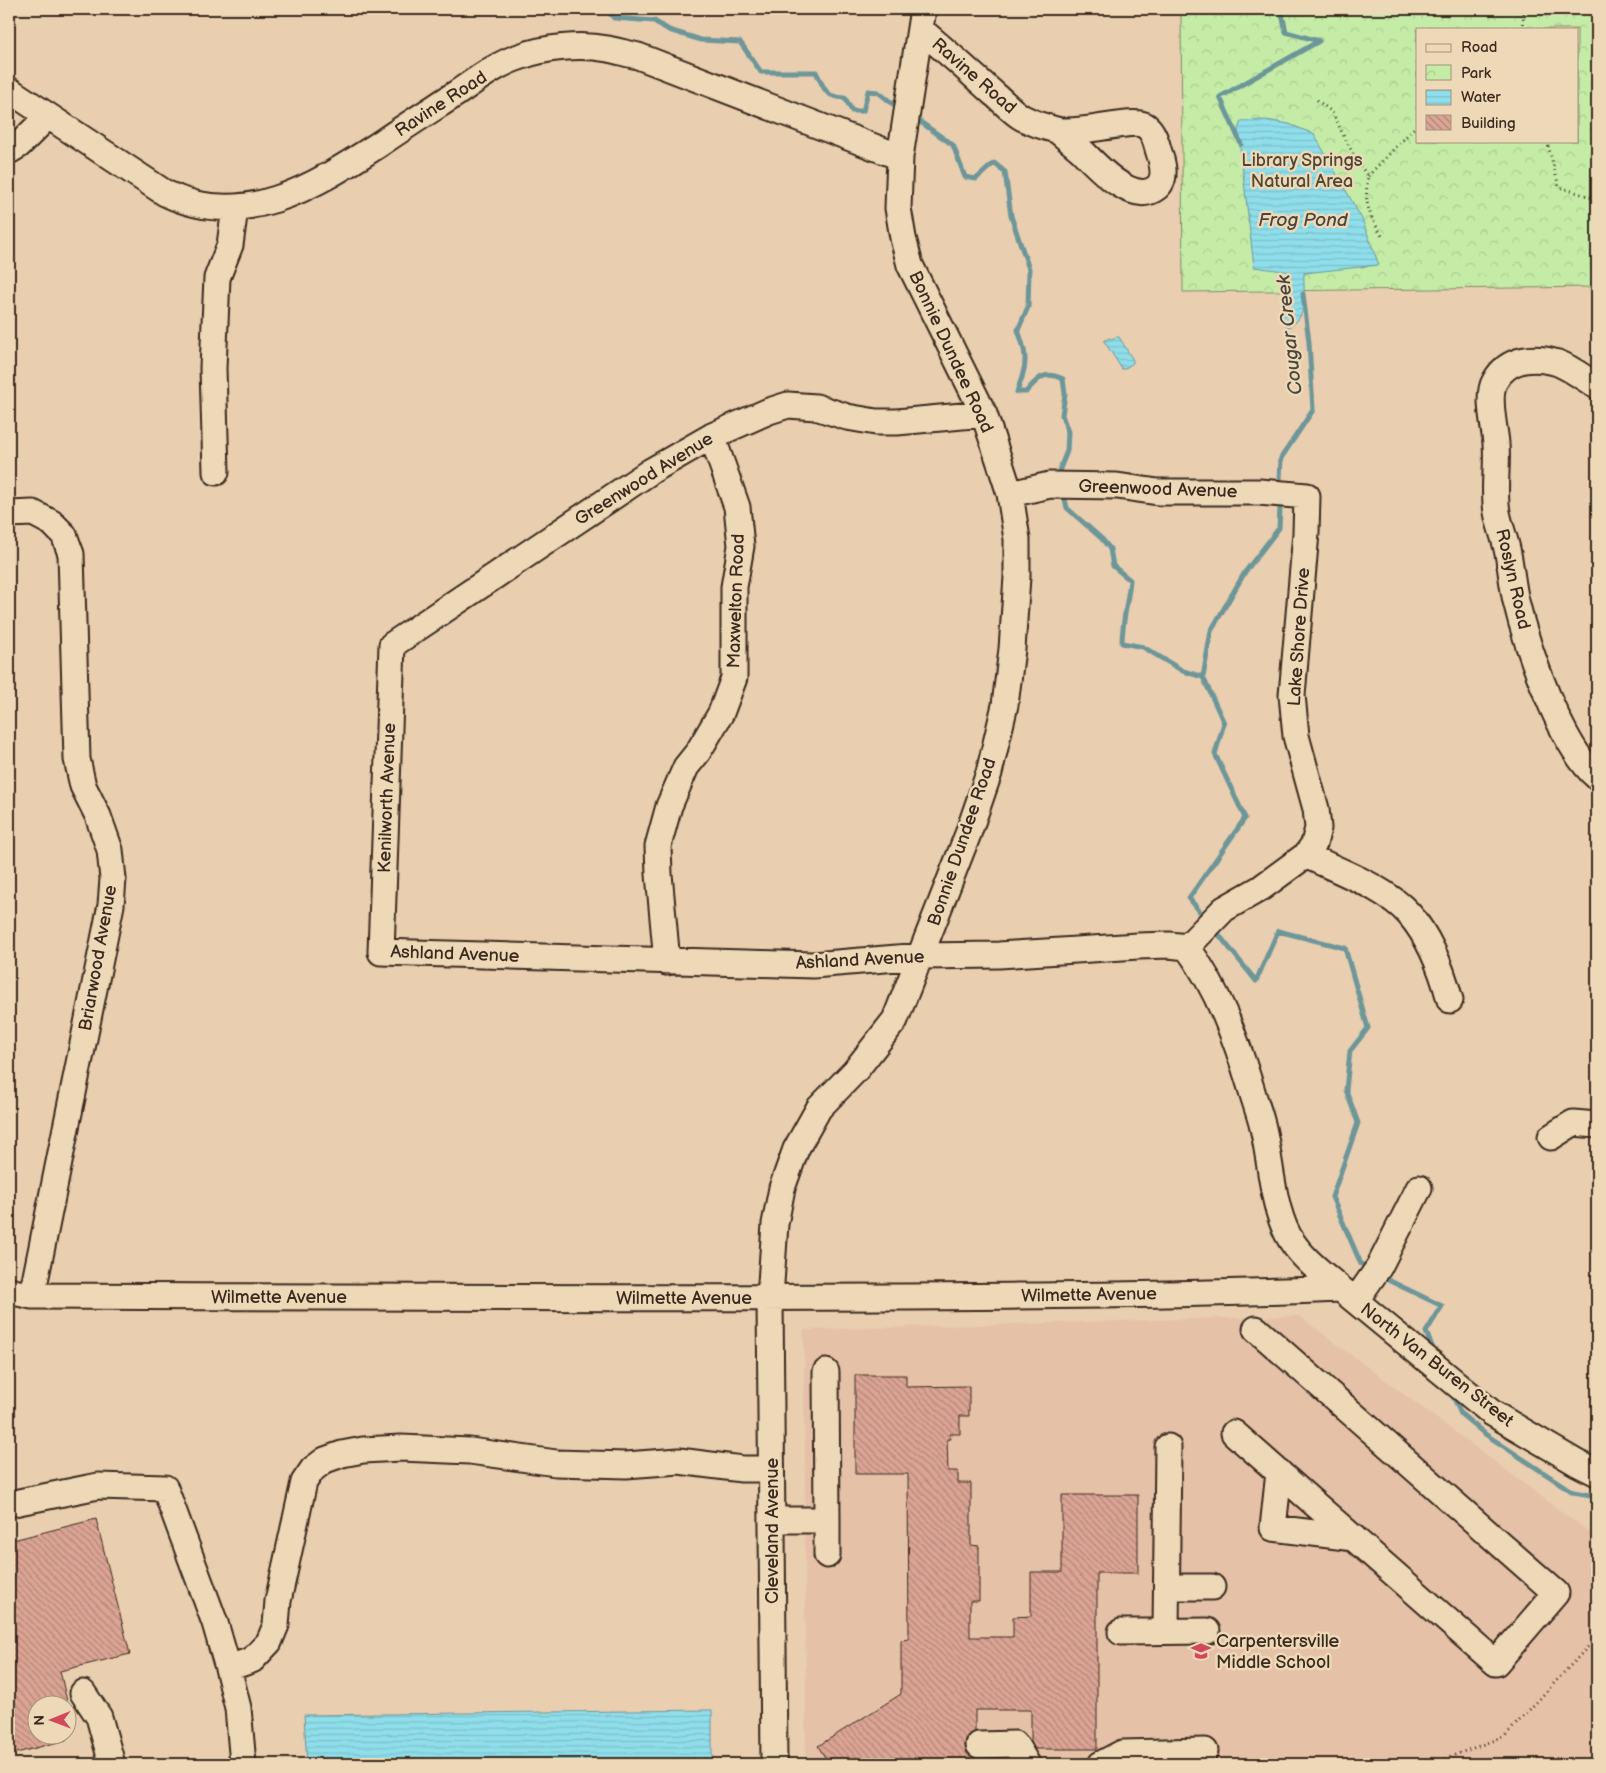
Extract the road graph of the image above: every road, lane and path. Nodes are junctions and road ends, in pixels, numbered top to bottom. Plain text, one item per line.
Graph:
1 (1524, 9) edge
2 (921, 19) edge
3 (1523, 28) edge
4 (9, 90) edge
5 (1317, 100) dead end
6 (47, 116) junction
7 (1416, 126) edge
8 (1058, 130) dead end
9 (1547, 142) edge
10 (9, 152) edge
11 (900, 157) junction
12 (1368, 176) junction
13 (1597, 199) edge
14 (235, 208) junction
15 (1382, 236) dead end
16 (1597, 386) edge
17 (984, 414) junction
18 (712, 436) junction
19 (216, 472) dead end
20 (1010, 494) junction
21 (1307, 496) joint
22 (9, 514) edge
23 (392, 645) joint
24 (1597, 778) edge
25 (1306, 856) junction
26 (1187, 947) junction
27 (381, 952) joint
28 (921, 956) junction
29 (667, 962) junction
30 (1450, 1000) dead end
31 (1597, 1126) edge
32 (1551, 1137) dead end
33 (1419, 1188) dead end
34 (20, 1294) edge
35 (1348, 1295) junction
36 (770, 1298) junction
37 (1256, 1329) dead end
38 (826, 1372) dead end
39 (1234, 1433) dead end
40 (1168, 1447) dead end
41 (771, 1469) junction
42 (1279, 1472) junction
43 (1597, 1473) edge
44 (9, 1504) edge
45 (772, 1520) junction
46 (827, 1520) junction
47 (1354, 1538) junction
48 (827, 1555) dead end
49 (1167, 1587) junction
50 (1212, 1587) dead end
51 (1166, 1631) junction
52 (1207, 1631) dead end
53 (1121, 1632) dead end
54 (1597, 1637) edge
55 (228, 1668) junction
56 (83, 1693) dead end
57 (979, 1745) dead end
58 (1205, 1751) dead end
59 (112, 1764) edge
60 (243, 1764) edge
61 (774, 1764) edge
62 (1027, 1764) edge
63 (1101, 1764) edge
64 (1431, 1764) edge

1 - 3 path
2 - 8 street, Ravine Road
2 - 11 street, Bonnie Dundee Road
4 - 6 street, Ravine Road
5 - 12 path
6 - 10 street
6 - 14 street, Ravine Road
7 - 12 path
9 - 13 path
11 - 14 street, Ravine Road
11 - 17 street, Bonnie Dundee Road
12 - 15 path
14 - 19 street
16 - 24 street, Roslyn Road
17 - 18 street, Greenwood Avenue
17 - 20 street, Bonnie Dundee Road
18 - 23 street, Greenwood Avenue
18 - 29 street, Maxwelton Road
20 - 21 street, Greenwood Avenue
20 - 28 street, Bonnie Dundee Road
21 - 25 street, Lake Shore Drive
22 - 34 street, Briarwood Avenue
23 - 27 street, Kenilworth Avenue
25 - 26 street
25 - 30 street
26 - 28 street, Ashland Avenue
26 - 35 street, North Van Buren Street
27 - 29 street, Ashland Avenue
28 - 29 street, Ashland Avenue
28 - 36 street, Bonnie Dundee Road
31 - 32 street
33 - 35 street
34 - 36 street, Wilmette Avenue
35 - 36 street, Wilmette Avenue
35 - 43 street, North Van Buren Street
36 - 41 street, Cleveland Avenue
37 - 47 street
38 - 46 street
39 - 42 street
40 - 49 street
41 - 45 street, Cleveland Avenue
41 - 55 street
42 - 47 street
42 - 47 street
44 - 55 street
45 - 46 street
45 - 61 street, Cleveland Avenue
46 - 48 street
49 - 50 street
49 - 51 street
51 - 52 street
51 - 53 street
54 - 64 path
55 - 60 street
56 - 59 street
57 - 62 street
58 - 63 street

